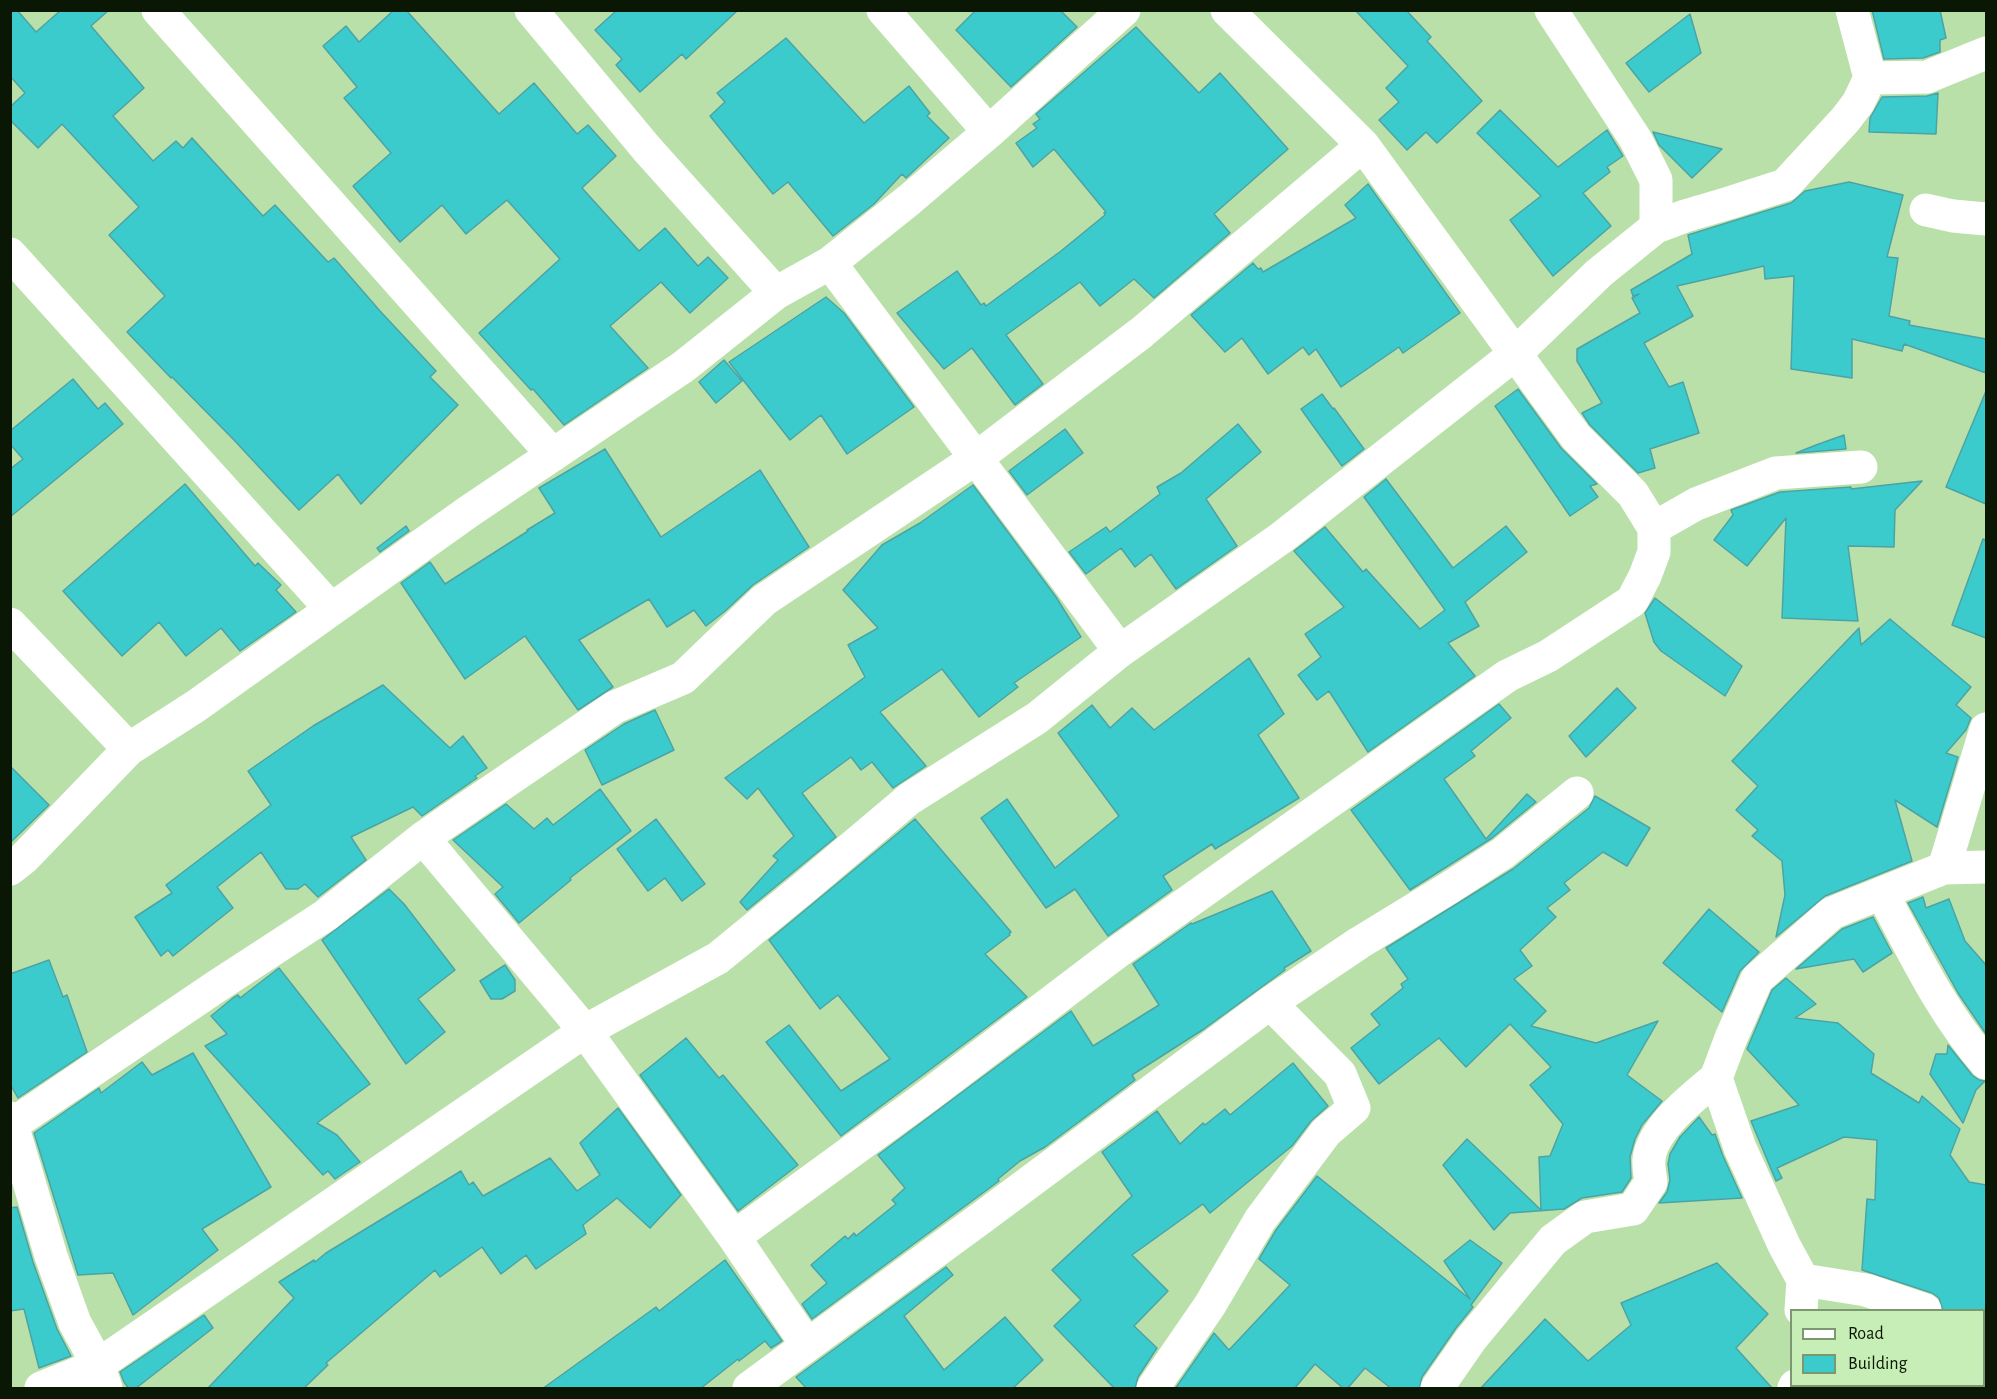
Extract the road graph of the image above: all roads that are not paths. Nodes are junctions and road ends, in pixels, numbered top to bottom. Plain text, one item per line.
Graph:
1 (158, 10) edge
2 (531, 10) edge
3 (883, 10) edge
4 (1124, 10) edge
5 (1227, 10) edge
6 (1551, 10) edge
7 (1851, 10) edge
8 (1986, 53) edge
9 (1870, 78) junction
10 (989, 132) junction
11 (1363, 144) junction
12 (1926, 210) dead end
13 (1986, 219) edge
14 (1656, 227) junction
15 (10, 254) edge
16 (830, 263) junction
17 (776, 293) junction
18 (1515, 354) junction
19 (553, 455) junction
20 (975, 459) junction
21 (1861, 467) dead end
22 (1654, 528) junction
23 (331, 609) junction
24 (10, 624) edge
25 (1120, 651) junction
26 (1986, 729) edge
27 (129, 749) junction
28 (1577, 793) dead end
29 (423, 838) junction
30 (1986, 867) edge
31 (1944, 868) junction
32 (10, 869) edge
33 (1882, 892) junction
34 (1270, 1003) junction
35 (585, 1031) junction
36 (1986, 1063) edge
37 (1716, 1078) junction
38 (12, 1121) edge
39 (734, 1237) junction
40 (1802, 1295) edge
41 (1919, 1309) edge
42 (807, 1345) junction
43 (102, 1377) edge
44 (41, 1389) edge
45 (749, 1389) edge
46 (1153, 1389) edge
47 (1437, 1389) edge

1 - 19 street
2 - 17 street
3 - 10 street
4 - 10 street
5 - 11 street
6 - 14 street
7 - 9 street
8 - 9 street
9 - 14 street
10 - 16 street
11 - 18 street
11 - 20 street
12 - 13 street
14 - 18 street
15 - 23 street
16 - 17 street
16 - 20 street
17 - 19 street
18 - 22 street
18 - 25 street
19 - 23 street
20 - 25 street
20 - 29 street
21 - 22 street
22 - 39 street
23 - 27 street
24 - 27 street
25 - 35 street
26 - 31 street
27 - 32 street
28 - 34 street
29 - 35 street
29 - 38 street
30 - 31 street
31 - 33 street
33 - 36 street
33 - 37 street
34 - 42 street
34 - 46 street
35 - 39 street
35 - 43 street
37 - 40 street
37 - 47 street
38 - 43 street
39 - 42 street
40 - 41 street
42 - 45 street
43 - 44 street

